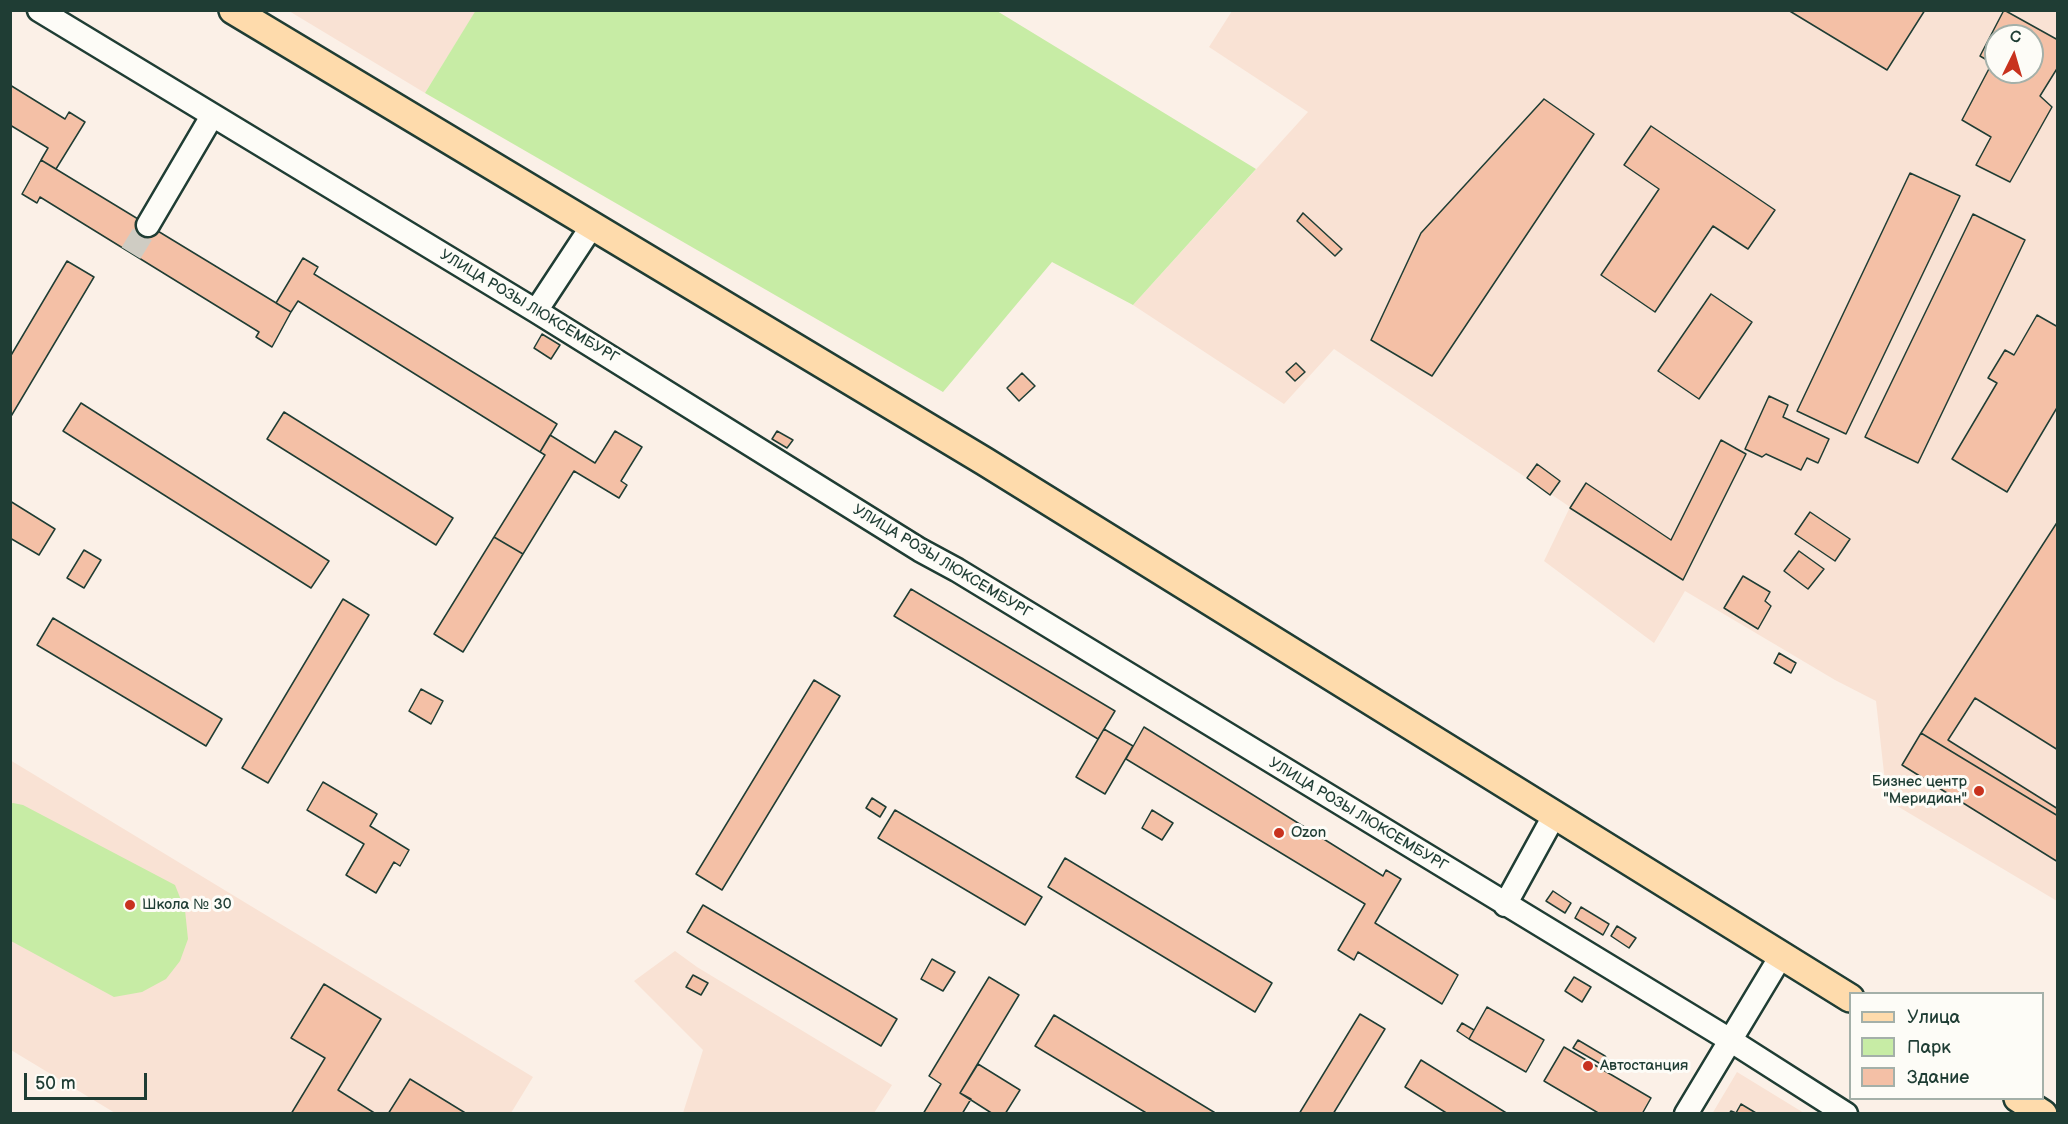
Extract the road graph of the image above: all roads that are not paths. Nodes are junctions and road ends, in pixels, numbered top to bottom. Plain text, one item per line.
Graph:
1 (39, 10) edge
2 (233, 10) edge
3 (212, 116) junction
4 (148, 225) tunnel mouth
5 (592, 226) junction
6 (536, 311) junction
7 (1555, 814) junction
8 (1505, 904) junction
9 (1781, 956) junction
10 (1849, 997) edge
11 (1730, 1040) junction
12 (2021, 1100) edge
13 (1686, 1113) edge
14 (1846, 1113) edge
15 (2043, 1113) edge

1 - 3 street, УЛИЦА РОЗЫ ЛЮКСЕМБУРГ
2 - 5 main road
3 - 4 street
3 - 6 street, УЛИЦА РОЗЫ ЛЮКСЕМБУРГ
5 - 6 street
5 - 7 main road
6 - 8 street, УЛИЦА РОЗЫ ЛЮКСЕМБУРГ
7 - 8 street
7 - 9 main road
8 - 11 street, УЛИЦА РОЗЫ ЛЮКСЕМБУРГ
9 - 10 main road
9 - 11 street
11 - 13 street
11 - 14 street, УЛИЦА РОЗЫ ЛЮКСЕМБУРГ
12 - 15 main road

